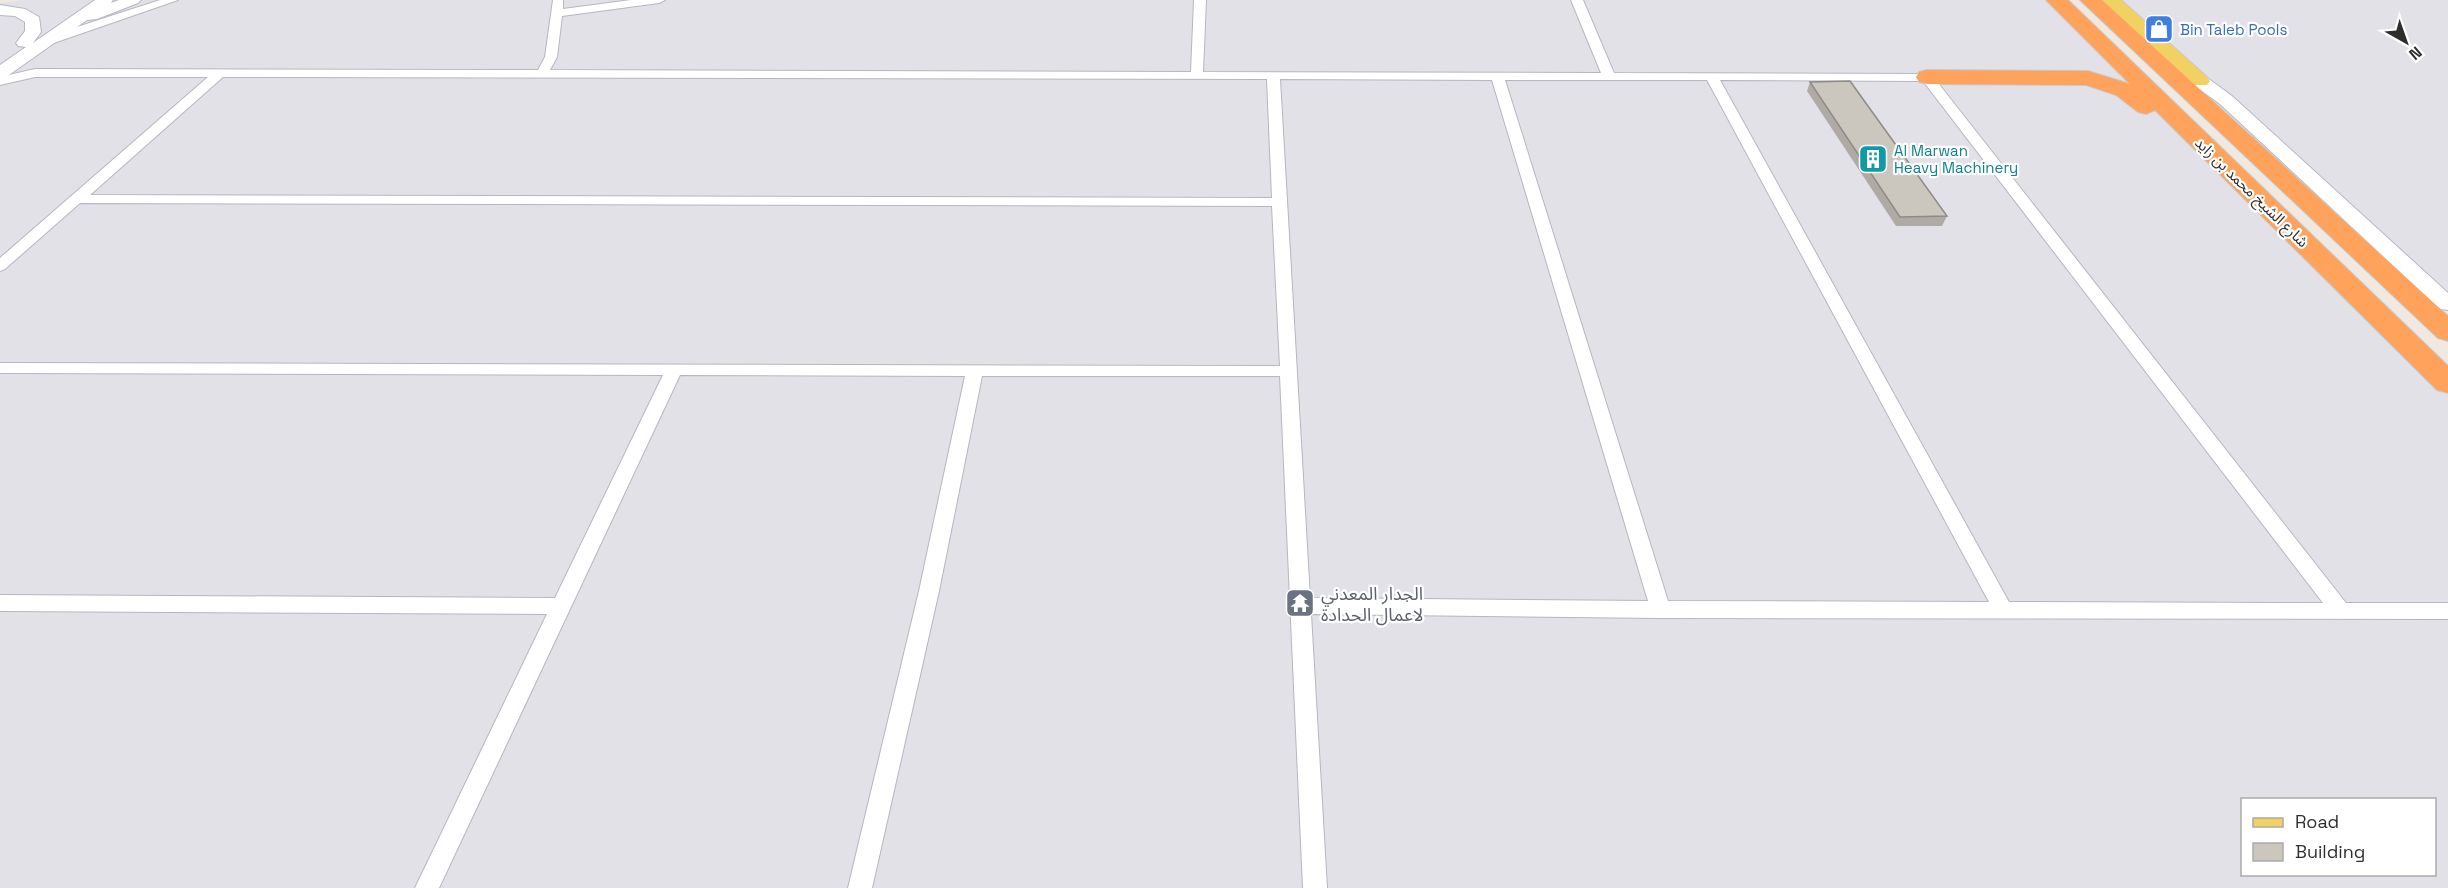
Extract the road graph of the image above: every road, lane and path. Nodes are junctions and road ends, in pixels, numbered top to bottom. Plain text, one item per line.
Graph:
1 (83, 0) edge
2 (105, 0) edge
3 (134, 0) edge
4 (172, 0) edge
5 (659, 0) edge
6 (1200, 0) edge
7 (1577, 0) edge
8 (2056, 0) edge
9 (2090, 0) edge
10 (2111, 0) edge
11 (28, 1) edge
12 (0, 4) edge
13 (557, 6) edge
14 (0, 10) edge
15 (39, 41) junction
16 (0, 60) edge
17 (17, 60) junction
18 (0, 73) edge
19 (35, 73) junction
20 (220, 73) junction
21 (542, 74) junction
22 (1197, 75) junction
23 (1273, 76) junction
24 (1497, 76) junction
25 (1609, 76) junction
26 (1712, 77) junction
27 (1927, 77) junction
28 (0, 81) edge
29 (2200, 81) junction
30 (2262, 159) junction
31 (2220, 160) junction
32 (77, 199) junction
33 (1279, 202) junction
34 (0, 266) edge
35 (2448, 304) edge
36 (2448, 332) edge
37 (0, 368) edge
38 (674, 370) junction
39 (975, 370) junction
40 (1288, 371) junction
41 (2448, 383) edge
42 (0, 603) edge
43 (562, 606) junction
44 (1301, 606) junction
45 (1661, 610) junction
46 (2340, 610) junction
47 (2004, 611) junction
48 (2448, 611) edge
49 (427, 888) edge
50 (860, 888) edge
51 (1315, 888) edge

1 - 15 street
2 - 15 street
3 - 15 street
4 - 15 street
5 - 13 street
6 - 22 street
7 - 25 street
8 - 31 highway, شارع الشيخ محمد بن زايد
9 - 30 highway, شارع الشيخ محمد بن زايد
10 - 29 main road
11 - 12 street
13 - 21 street
14 - 15 street
15 - 16 street
15 - 17 street
17 - 18 street
17 - 19 street
19 - 20 street
19 - 28 street
20 - 21 street
20 - 32 street
21 - 22 street
22 - 23 street
23 - 24 street
23 - 33 street
24 - 25 street
24 - 45 street
25 - 26 street
26 - 27 street
26 - 47 street
27 - 31 highway
27 - 46 street
29 - 30 highway
29 - 35 street
30 - 36 highway, شارع الشيخ محمد بن زايد
31 - 41 highway, شارع الشيخ محمد بن زايد
32 - 33 street
32 - 34 street
33 - 40 street
37 - 38 street
38 - 39 street
38 - 43 street
39 - 40 street
39 - 50 street
40 - 44 street
42 - 43 street
43 - 49 street
44 - 45 street
44 - 51 street
45 - 47 street
46 - 47 street
46 - 48 street

